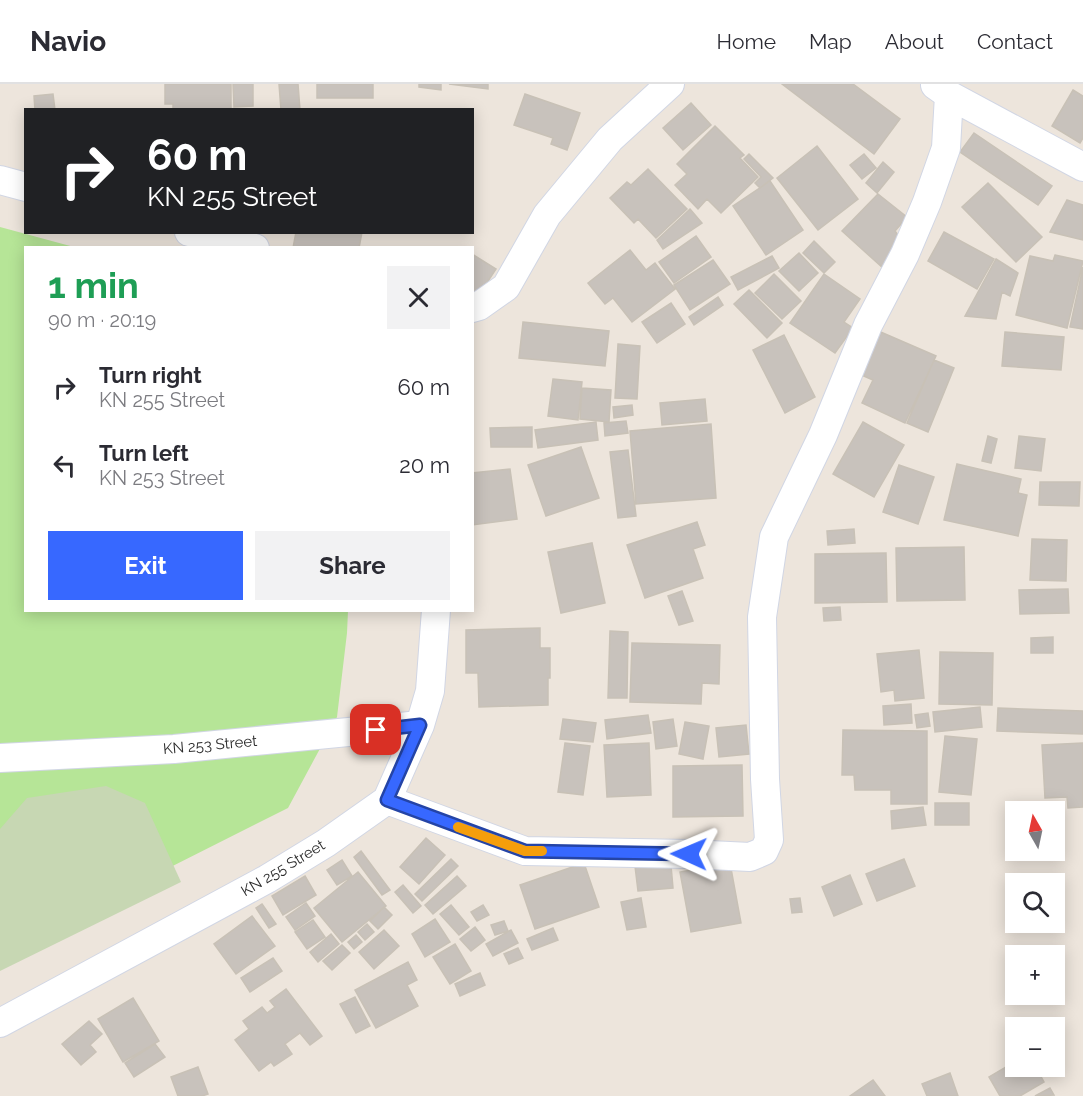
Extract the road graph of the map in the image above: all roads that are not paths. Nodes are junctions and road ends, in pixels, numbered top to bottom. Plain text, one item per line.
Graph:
1 (670, 84) edge
2 (941, 89) edge
3 (1083, 167) edge
4 (0, 180) edge
5 (24, 186) edge
6 (197, 234) edge
7 (247, 246) edge
8 (474, 307) edge
9 (436, 612) edge
10 (420, 725) junction
11 (0, 758) edge
12 (387, 800) junction
13 (0, 1023) edge

1 - 8 street
2 - 3 street
2 - 12 street
4 - 5 street
6 - 7 street
9 - 10 street
10 - 11 street, KN 253 Street
10 - 12 street
12 - 13 street, KN 255 Street

